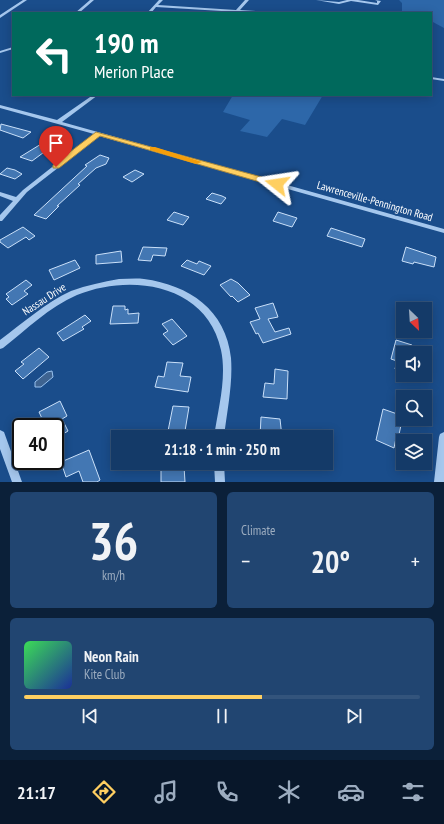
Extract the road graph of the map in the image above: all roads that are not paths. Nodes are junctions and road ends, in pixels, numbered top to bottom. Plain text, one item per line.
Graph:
1 (24, 0) edge
2 (92, 0) edge
3 (161, 0) edge
4 (247, 0) edge
5 (318, 0) edge
6 (377, 0) edge
7 (155, 6) junction
8 (237, 11) junction
9 (78, 12) edge
10 (150, 12) edge
11 (254, 12) edge
12 (0, 17) edge
13 (12, 48) edge
14 (0, 52) edge
15 (432, 78) edge
16 (444, 80) edge
17 (95, 96) edge
18 (0, 106) edge
19 (58, 122) junction
20 (98, 134) junction
21 (0, 194) edge
22 (17, 200) junction
23 (0, 219) edge
24 (444, 231) edge
25 (0, 345) edge
26 (220, 430) edge
27 (0, 435) edge
28 (444, 437) edge
29 (219, 470) edge
30 (18, 482) edge
31 (220, 482) edge
32 (439, 482) edge

1 - 12 street
2 - 9 street
3 - 7 street
4 - 8 street
5 - 6 street
7 - 8 street
7 - 10 street
8 - 11 street
13 - 14 street
15 - 16 street
17 - 19 street
18 - 19 street, Lawrenceville-Pennington Road
19 - 20 street, Lawrenceville-Pennington Road
20 - 22 street
20 - 24 street, Lawrenceville-Pennington Road
21 - 22 street
22 - 23 street
25 - 26 street, Nassau Drive
27 - 30 street
28 - 32 street
29 - 31 street

